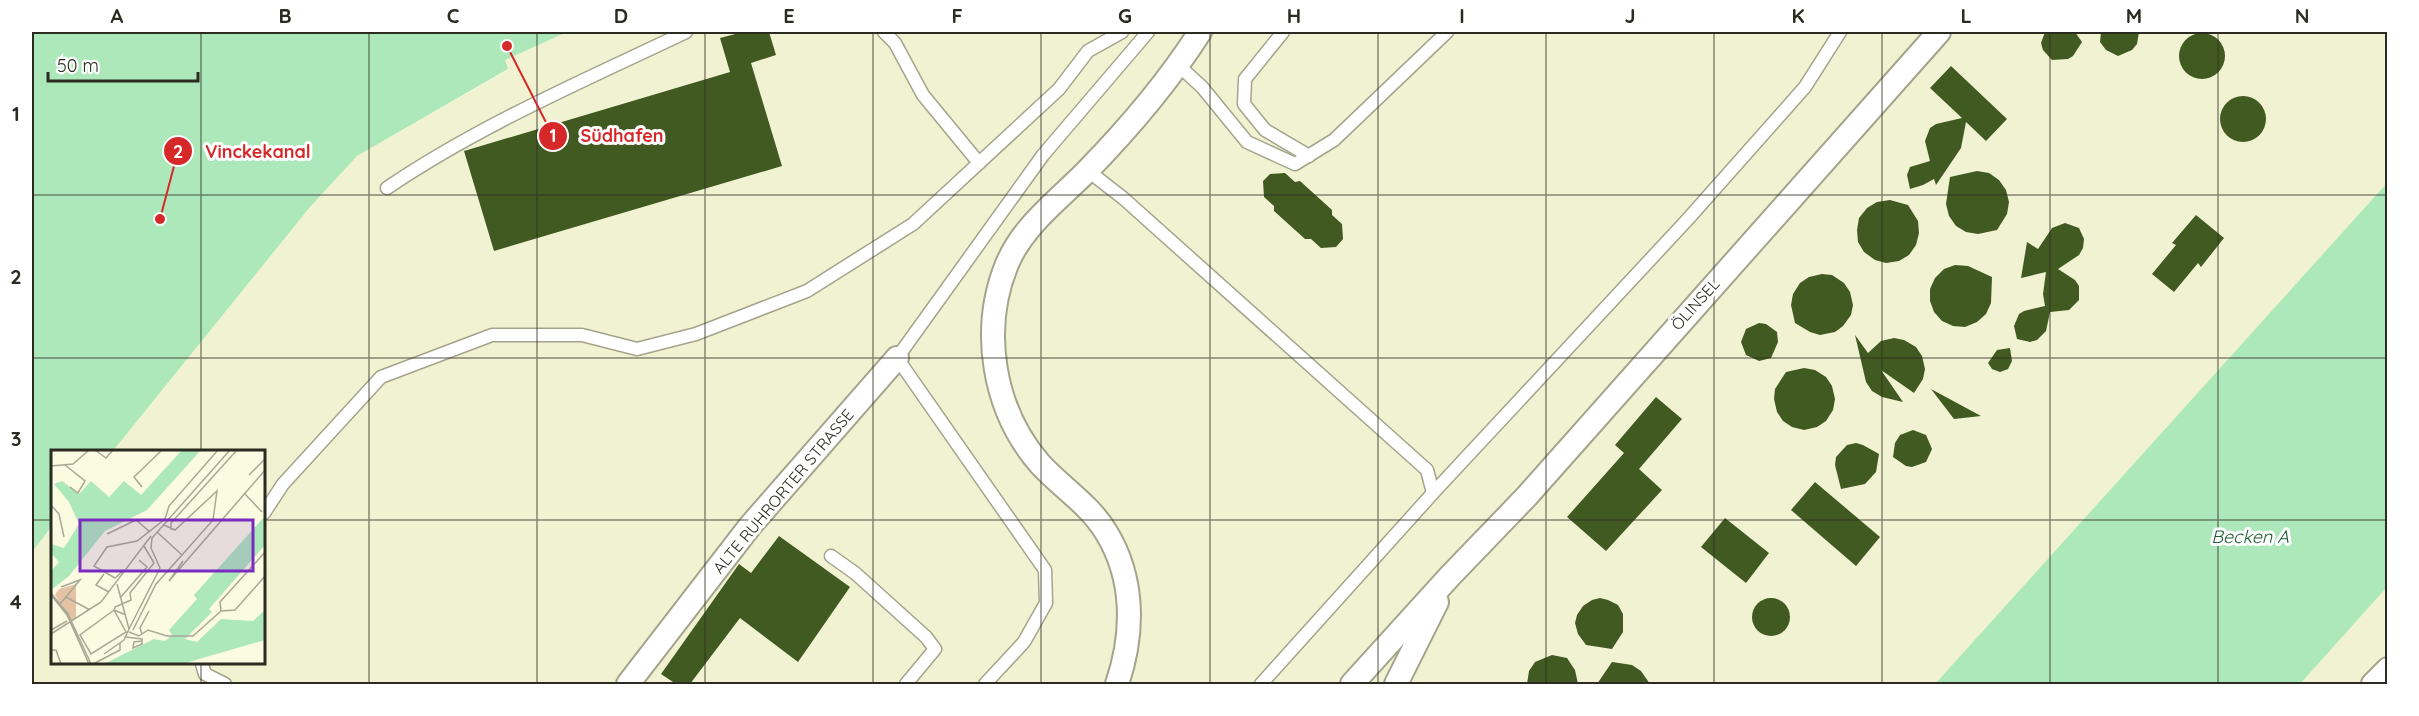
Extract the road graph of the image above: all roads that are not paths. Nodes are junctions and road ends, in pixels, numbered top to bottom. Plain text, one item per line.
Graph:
1 (686, 32) edge
2 (884, 32) edge
3 (1122, 32) edge
4 (1148, 32) edge
5 (1200, 32) edge
6 (1283, 32) edge
7 (1447, 32) edge
8 (1840, 32) edge
9 (1939, 32) edge
10 (1178, 65) junction
11 (1309, 156) junction
12 (979, 163) junction
13 (1087, 170) junction
14 (387, 188) dead end
15 (897, 358) junction
16 (1433, 493) junction
17 (266, 510) edge
18 (831, 556) dead end
19 (1450, 576) junction
20 (203, 665) edge
21 (2388, 669) edge
22 (225, 684) edge
23 (628, 684) edge
24 (906, 684) edge
25 (985, 684) edge
26 (1118, 684) edge
27 (1261, 684) edge
28 (1352, 684) edge
29 (1396, 684) edge
30 (2373, 684) edge

1 - 14 lane
2 - 12 lane
3 - 12 lane
4 - 15 lane
5 - 10 street
6 - 11 lane
7 - 11 lane
8 - 16 lane
9 - 19 street, ÖLINSEL
10 - 11 lane
10 - 13 street
12 - 17 lane
13 - 16 lane
13 - 26 street
15 - 23 street, ALTE RUHRORTER STRASSE
15 - 25 lane
16 - 27 lane
18 - 24 lane
19 - 28 street, ÖLINSEL
19 - 29 street, ÖLINSEL
20 - 22 lane
21 - 30 street

